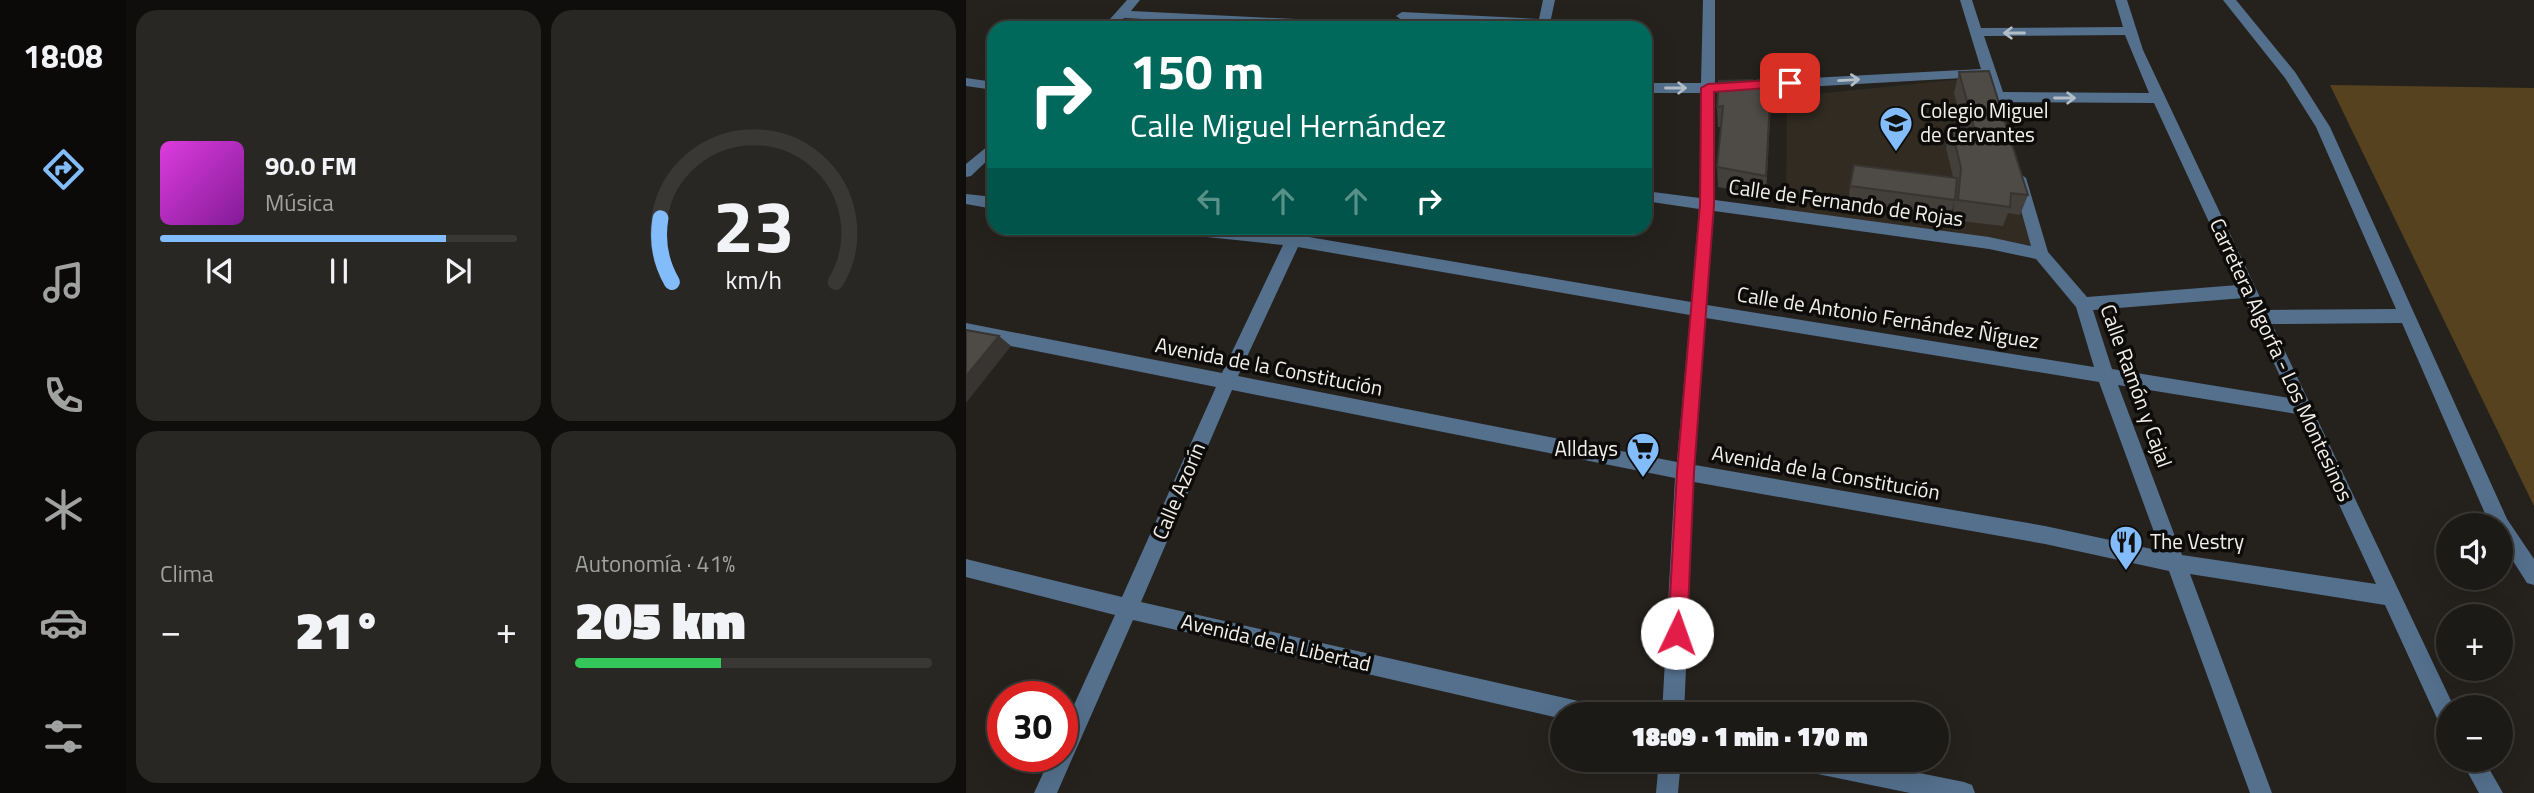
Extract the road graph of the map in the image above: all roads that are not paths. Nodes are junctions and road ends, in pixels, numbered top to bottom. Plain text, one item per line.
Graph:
1 (1134, 0) edge
2 (1410, 0) edge
3 (1549, 0) edge
4 (1709, 0) edge
5 (1966, 0) edge
6 (2121, 0) edge
7 (2229, 0) edge
8 (1122, 13) junction
9 (1115, 21) edge
10 (1323, 21) edge
11 (1400, 21) edge
12 (1545, 21) edge
13 (2132, 31) junction
14 (1976, 32) junction
15 (1990, 72) junction
16 (966, 82) edge
17 (987, 85) edge
18 (1652, 88) edge
19 (1708, 88) junction
20 (2158, 98) junction
21 (987, 152) edge
22 (2015, 162) edge
23 (966, 172) edge
24 (1652, 197) edge
25 (966, 199) edge
26 (987, 202) edge
27 (1707, 205) junction
28 (1296, 235) edge
29 (1301, 235) edge
30 (2041, 254) junction
31 (2248, 291) junction
32 (2083, 304) junction
33 (1699, 310) junction
34 (2406, 316) junction
35 (2261, 317) junction
36 (966, 330) edge
37 (2106, 376) junction
38 (1226, 382) junction
39 (2301, 407) junction
40 (1685, 472) junction
41 (2495, 513) edge
42 (2513, 544) edge
43 (2176, 563) junction
44 (966, 568) edge
45 (2534, 576) edge
46 (2391, 596) junction
47 (1130, 609) junction
48 (2438, 695) edge
49 (1674, 702) edge
50 (1550, 705) edge
51 (1078, 721) edge
52 (1055, 772) edge
53 (1669, 772) edge
54 (1861, 772) edge
55 (2470, 772) edge
56 (2479, 772) edge
57 (1045, 793) edge
58 (1667, 793) edge
59 (1964, 793) edge
60 (2261, 793) edge
61 (2478, 793) edge
62 (2492, 793) edge

1 - 8 street
2 - 11 street
3 - 12 street
4 - 19 street
5 - 14 street
6 - 13 street, Carretera Algorfa - Los Montesinos
7 - 34 street
8 - 9 street
8 - 10 street
13 -> 14 street
13 - 20 street, Carretera Algorfa - Los Montesinos
14 - 15 street
19 -> 15 street
15 -> 20 street
16 - 17 street
18 -> 19 street
19 - 27 street
20 - 31 street, Carretera Algorfa - Los Montesinos
21 - 23 street
22 - 30 street, Calle Ramón y Cajal
24 - 27 street, Calle de Fernando de Rojas
25 - 26 street
27 - 30 street, Calle de Fernando de Rojas
27 - 33 street
28 - 38 street, Calle Azorín
29 - 33 street, Calle de Antonio Fernández Ñíguez
30 - 32 street, Calle Ramón y Cajal
31 - 32 street
31 - 35 street, Carretera Algorfa - Los Montesinos
32 - 37 street, Calle Ramón y Cajal
33 - 37 street, Calle de Antonio Fernández Ñíguez
33 - 40 street
34 - 35 street
34 - 41 street
35 - 39 street, Carretera Algorfa - Los Montesinos
36 - 38 street, Avenida de la Constitución
37 - 39 street, Calle de Antonio Fernández Ñíguez
37 - 43 street, Calle Ramón y Cajal
38 - 40 street, Avenida de la Constitución
38 - 47 street, Calle Azorín
39 - 46 street, Carretera Algorfa - Los Montesinos
40 - 43 street, Avenida de la Constitución
40 - 49 street
42 - 45 street
43 - 46 street, Avenida de la Constitución
43 - 60 street, Calle Ramón y Cajal
44 - 47 street, Avenida de la Libertad
46 - 48 street, Carretera Algorfa - Los Montesinos
47 - 50 street, Avenida de la Libertad
47 - 51 street, Calle Azorín
52 - 57 street, Calle Azorín
53 - 58 street
54 - 59 street
55 - 61 street
56 - 62 street

